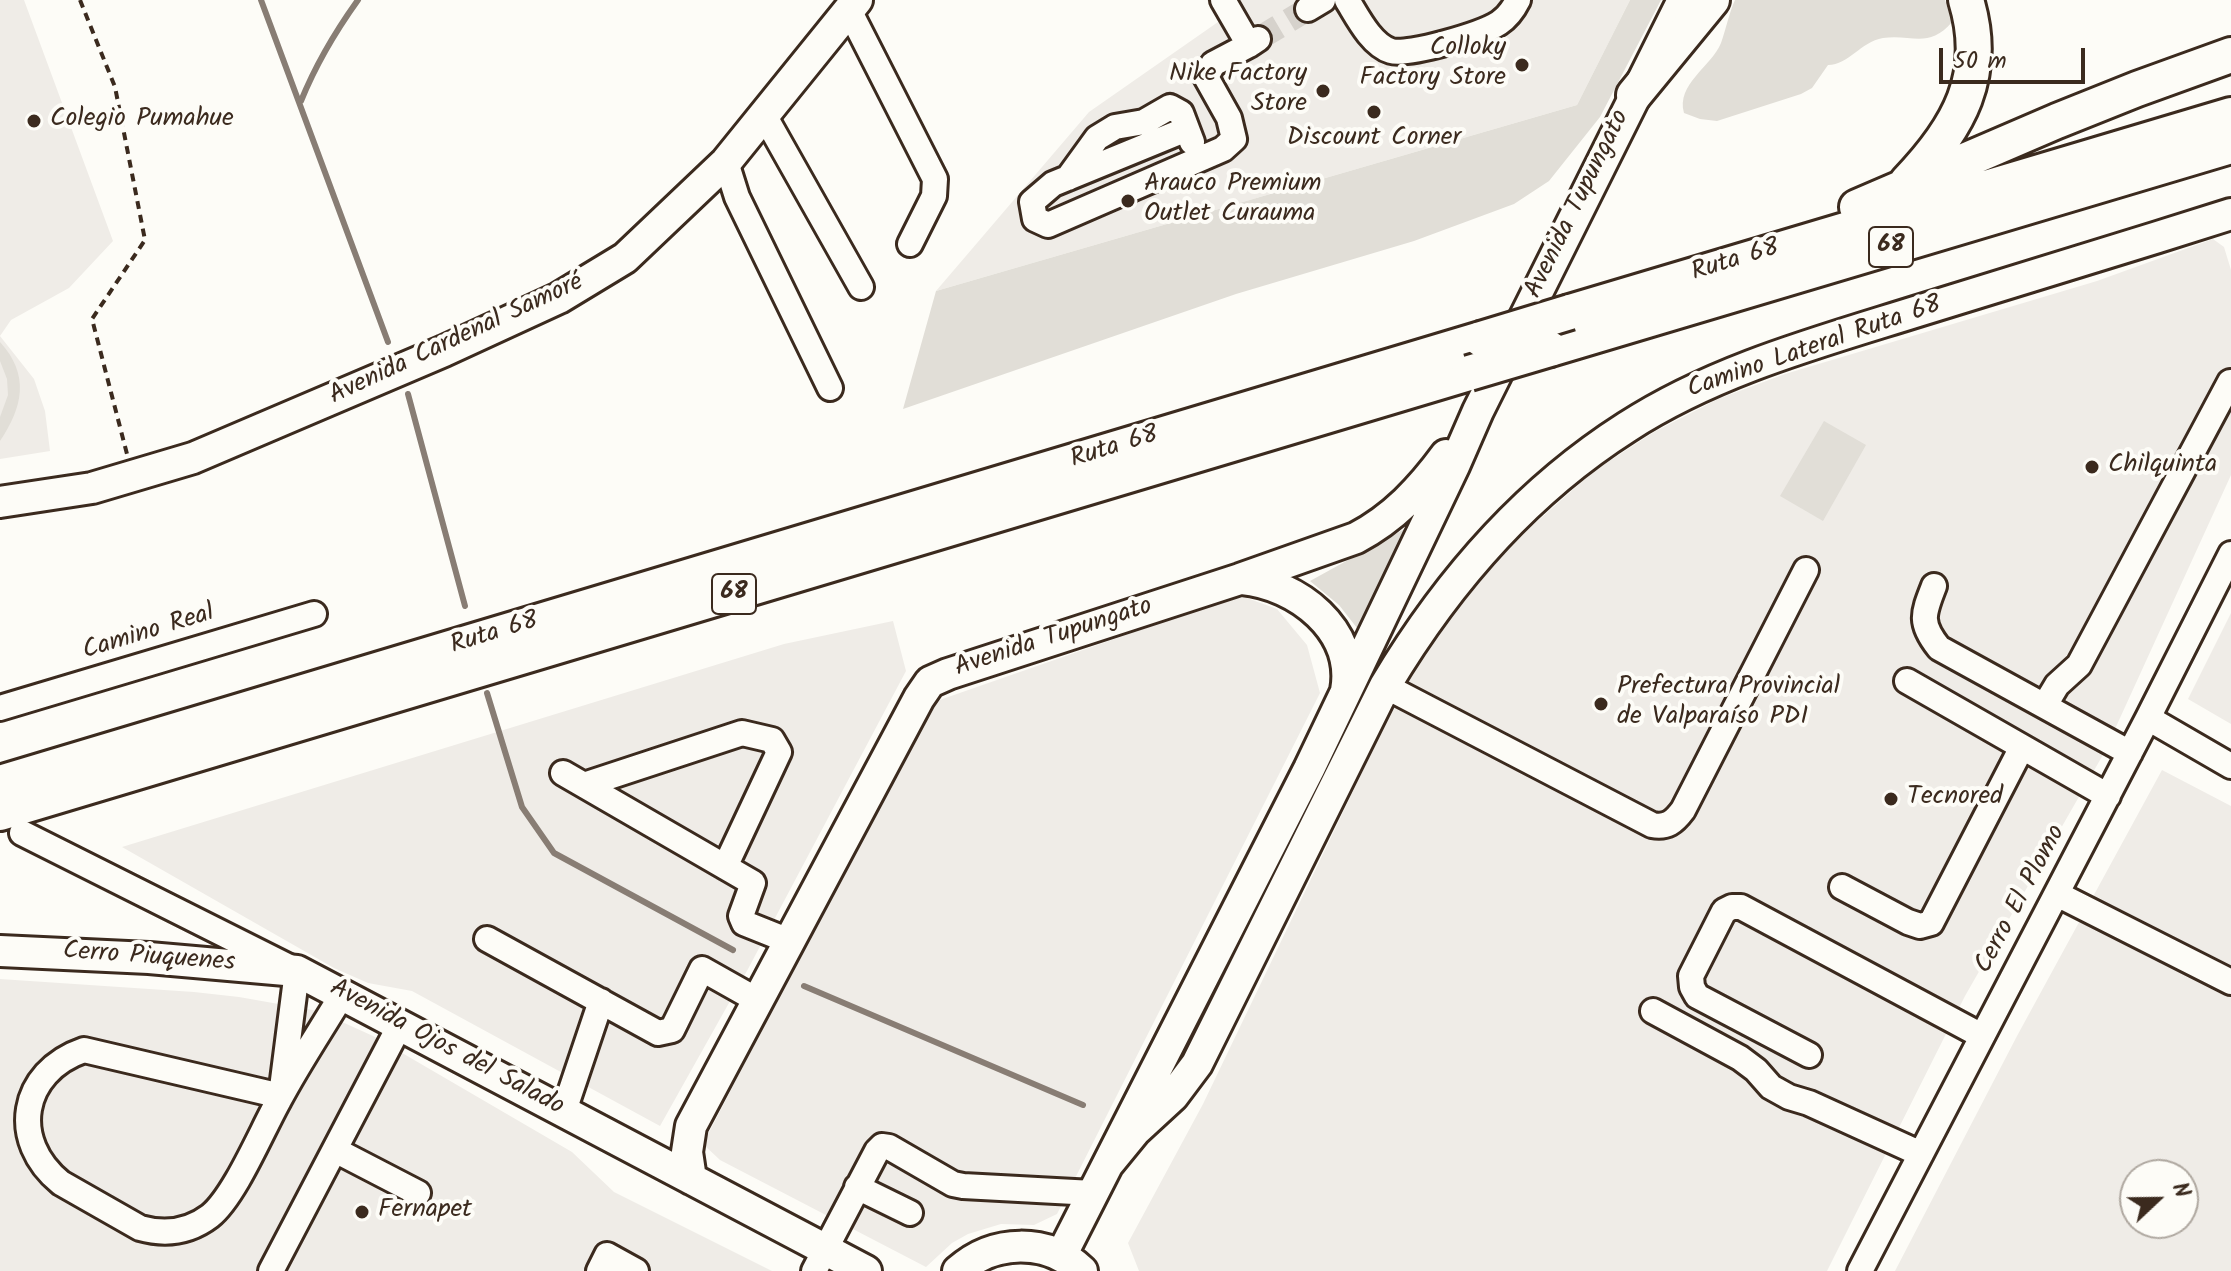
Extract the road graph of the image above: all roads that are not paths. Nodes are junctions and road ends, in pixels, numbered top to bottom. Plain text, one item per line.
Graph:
1 (1223, 0) edge
2 (1347, 0) edge
3 (1518, 0) edge
4 (1683, 0) edge
5 (1712, 0) edge
6 (1966, 0) edge
7 (853, 5) edge
8 (2231, 55) edge
9 (1634, 95) junction
10 (764, 115) junction
11 (2231, 115) edge
12 (2231, 146) edge
13 (1199, 159) junction
14 (726, 162) junction
15 (1902, 188) junction
16 (2231, 214) edge
17 (910, 244) dead end
18 (1781, 249) junction
19 (861, 287) dead end
20 (2230, 382) edge
21 (830, 388) dead end
22 (1478, 411) junction
23 (0, 502) edge
24 (2231, 554) edge
25 (1806, 570) dead end
26 (1240, 579) junction
27 (1934, 586) dead end
28 (314, 614) dead end
29 (1907, 681) dead end
30 (1385, 686) junction
31 (1346, 691) junction
32 (2045, 705) junction
33 (0, 708) edge
34 (2148, 718) junction
35 (2022, 747) junction
36 (2130, 753) junction
37 (2231, 766) edge
38 (0, 783) edge
39 (2108, 796) junction
40 (11, 823) edge
41 (1314, 832) joint
42 (725, 867) junction
43 (1842, 887) dead end
44 (2057, 894) junction
45 (487, 939) dead end
46 (789, 941) junction
47 (0, 951) edge
48 (297, 971) junction
49 (2231, 982) edge
50 (342, 995) junction
51 (757, 1000) junction
52 (601, 1001) junction
53 (1653, 1011) dead end
54 (400, 1025) junction
55 (1982, 1036) junction
56 (1809, 1055) dead end
57 (281, 1096) junction
58 (564, 1111) junction
59 (335, 1150) junction
60 (1921, 1154) junction
61 (1108, 1164) junction
62 (691, 1179) junction
63 (857, 1187) junction
64 (418, 1193) dead end
65 (1093, 1193) junction
66 (910, 1213) dead end
67 (820, 1260) edge
68 (1072, 1263) edge
69 (271, 1271) edge
70 (599, 1271) edge
71 (636, 1271) edge
72 (866, 1271) edge
73 (958, 1271) edge
74 (1860, 1271) edge

1 - 13 street
2 - 3 street
4 - 9 main road, Avenida Tupungato
5 - 9 highway
6 - 15 highway
7 - 10 main road, Avenida Cardenal Samoré
7 - 17 street
8 - 15 highway
9 - 22 main road, Avenida Tupungato
10 - 14 main road, Avenida Cardenal Samoré
10 - 19 street
11 - 18 highway, Ruta 68 / 68
12 - 40 highway, Ruta 68 / 68, bridge
13 - 13 street
14 - 21 street
14 - 23 main road, Avenida Cardenal Samoré
15 - 18 highway
16 - 30 main road, Camino Lateral Ruta 68
18 - 38 highway, Ruta 68 / 68, bridge
20 - 32 street
22 - 26 main road, Avenida Tupungato
22 - 31 main road, Avenida Tupungato
24 - 34 street, Cerro El Plomo
25 - 30 street
26 - 31 main road
26 - 46 main road, Avenida Tupungato
27 - 32 street
28 - 33 street, Camino Real
29 - 35 street
30 - 41 main road, Camino Lateral Ruta 68
31 - 61 main road, Avenida Tupungato
32 - 36 street
34 - 36 street, Cerro El Plomo
34 - 37 street
35 - 39 street
35 - 43 street
36 - 39 street, Cerro El Plomo
39 - 44 street, Cerro El Plomo
40 - 48 street, Avenida Ojos del Salado
41 - 61 main road, Avenida Tupungato
42 - 42 street
42 - 46 street
44 - 49 street
44 - 55 street, Cerro El Plomo
45 - 52 street
46 - 51 main road, Avenida Tupungato
47 - 48 main road, Cerro Piuquenes
48 - 50 main road, Avenida Ojos del Salado
48 - 57 street
50 - 54 main road, Avenida Ojos del Salado
50 - 57 street
51 - 52 street
51 - 62 main road, Avenida Tupungato
52 - 58 street
53 - 60 street
54 - 58 main road, Avenida Ojos del Salado
54 - 59 street
55 - 56 street
55 - 60 street, Cerro El Plomo
57 - 57 street
58 - 62 main road, Avenida Ojos del Salado
59 - 64 street
59 - 69 street
60 - 74 street, Cerro El Plomo
61 - 65 main road, Avenida Tupungato
62 - 67 main road, Avenida Ojos del Salado
63 - 65 street
63 - 66 street
63 - 67 street
65 - 68 main road, Avenida Tupungato
67 - 72 main road, Avenida Ojos del Salado
68 - 73 main road
70 - 71 street

